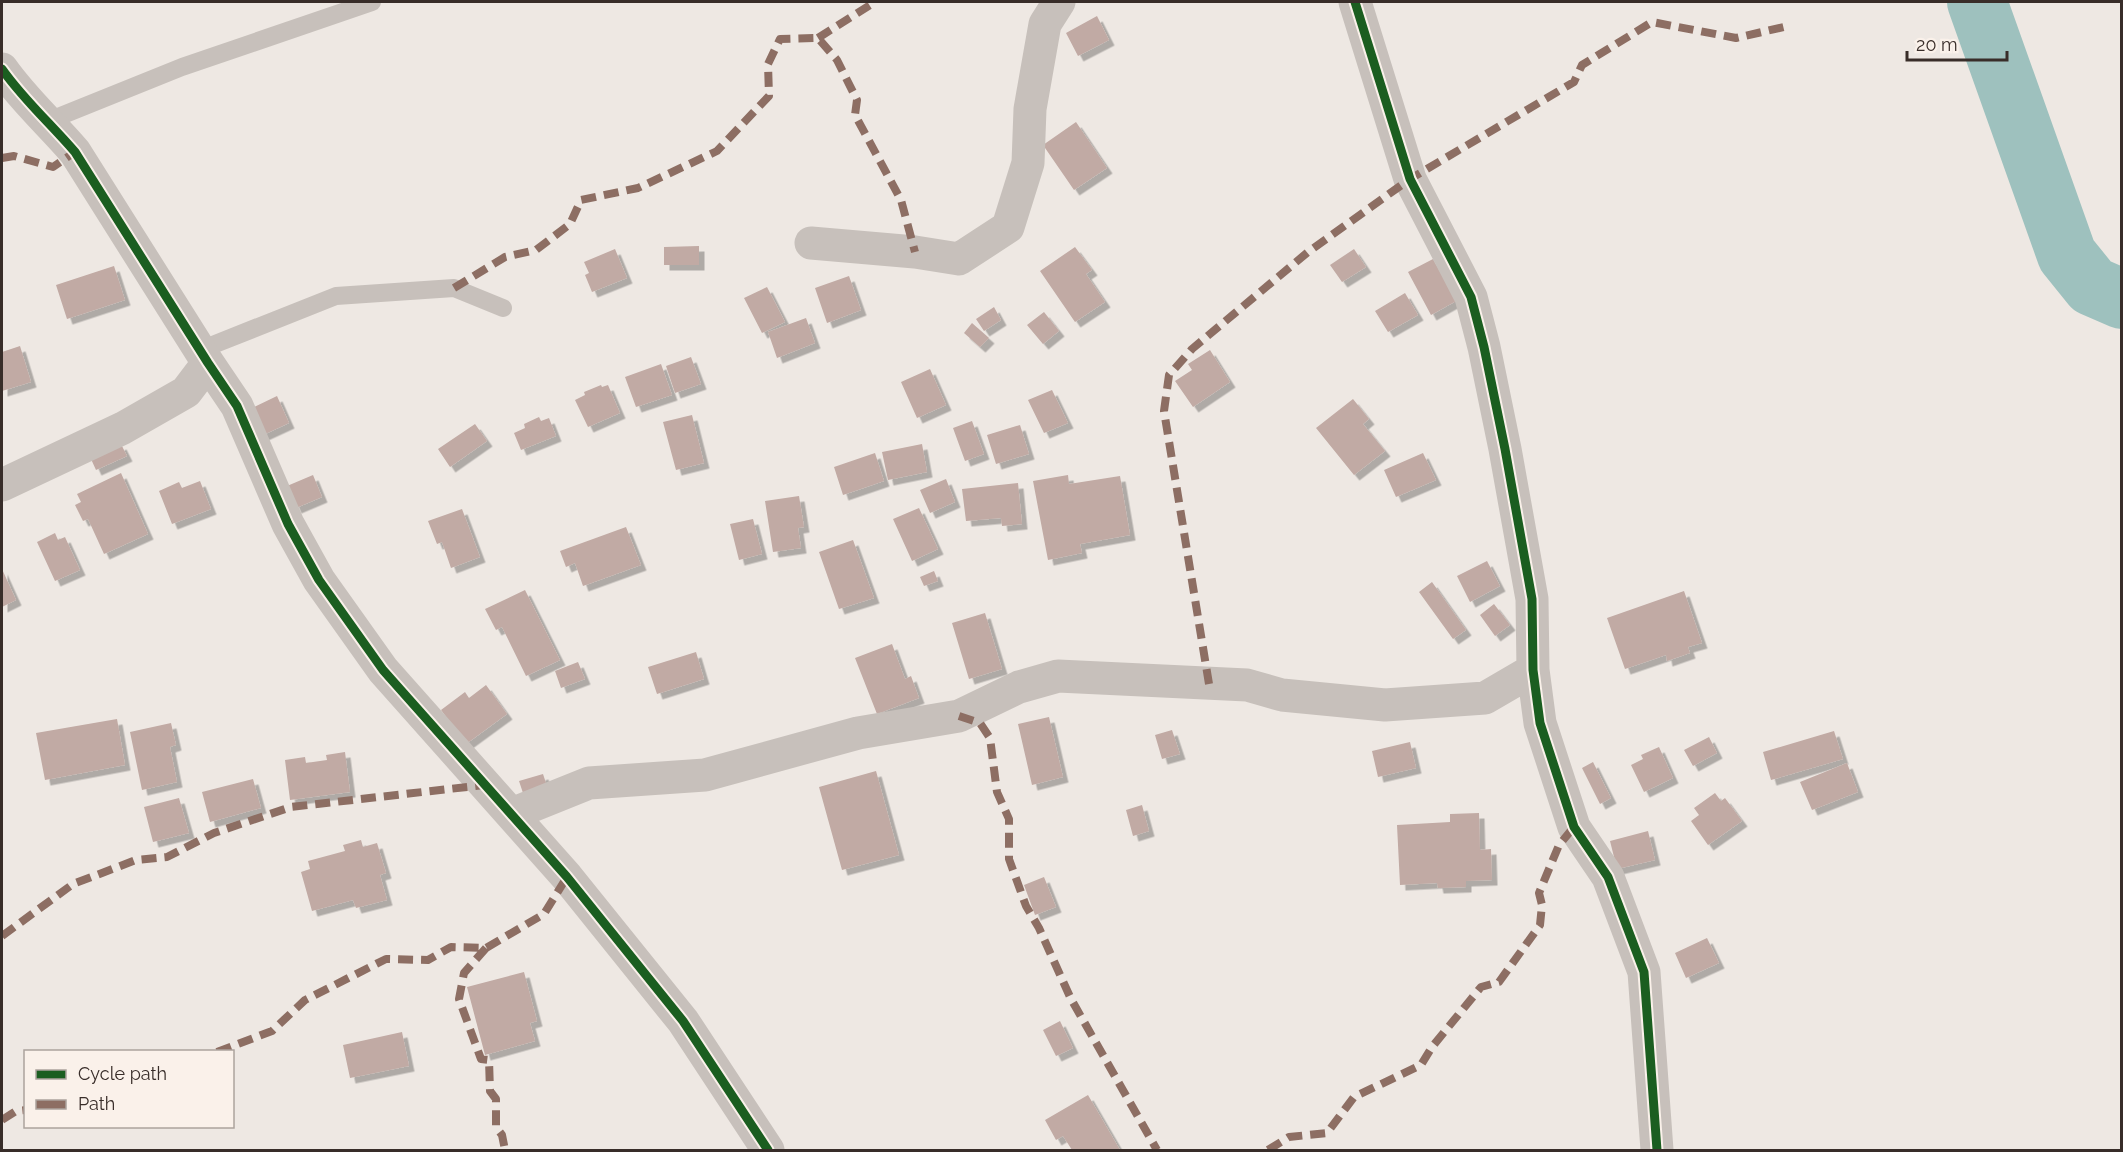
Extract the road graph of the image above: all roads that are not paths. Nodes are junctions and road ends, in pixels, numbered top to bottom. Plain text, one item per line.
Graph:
1 (372, 2) edge
2 (1059, 2) edge
3 (1355, 2) edge
4 (2, 69) edge
5 (48, 121) junction
6 (811, 243) dead end
7 (503, 308) dead end
8 (204, 357) junction
9 (2, 485) edge
10 (1533, 670) junction
11 (512, 814) junction
12 (768, 1150) edge
13 (1657, 1150) edge

1 - 5 lane
2 - 6 street
3 - 10 street
4 - 5 street
5 - 8 street
7 - 8 lane
8 - 9 street
8 - 11 street
10 - 11 street
10 - 13 street
11 - 12 street

